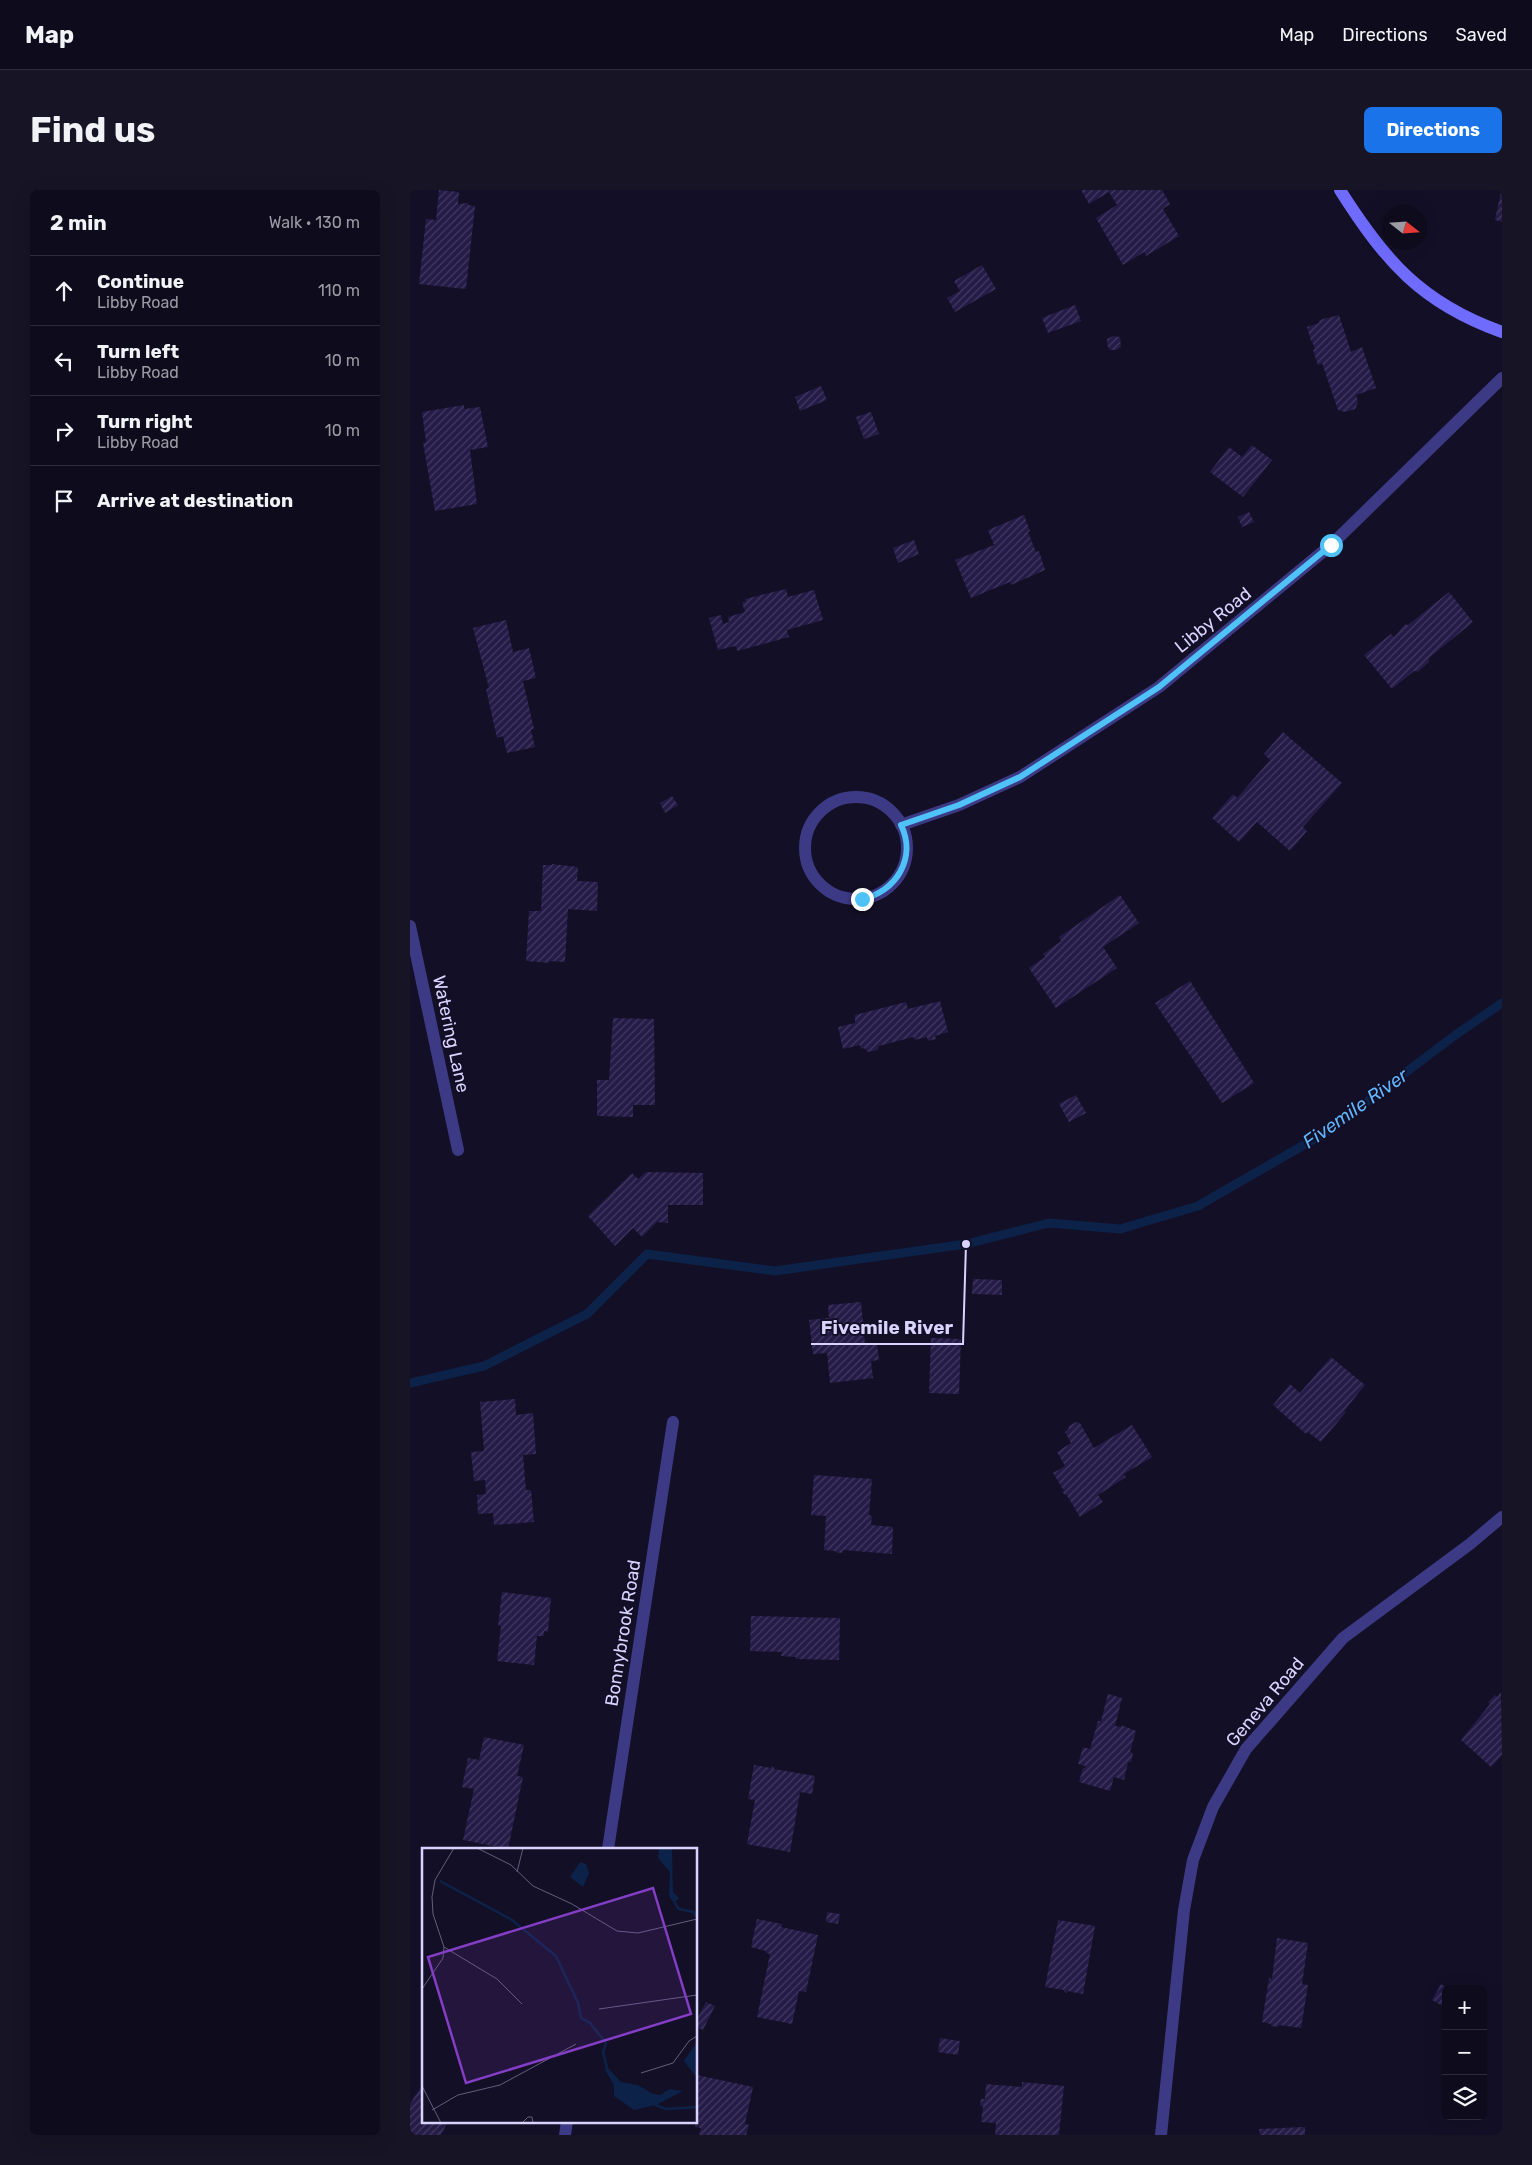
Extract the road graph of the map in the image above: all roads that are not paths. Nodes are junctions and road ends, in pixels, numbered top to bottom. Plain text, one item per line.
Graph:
1 (1340, 190) edge
2 (1502, 332) edge
3 (1502, 378) edge
4 (901, 825) junction
5 (410, 926) edge
6 (458, 1150) dead end
7 (673, 1422) dead end
8 (1502, 1517) edge
9 (608, 1848) edge
10 (567, 2122) edge
11 (565, 2135) edge
12 (1161, 2135) edge

1 - 2 main road
3 - 4 street, Libby Road
4 - 4 street
5 - 6 street, Watering Lane
7 - 9 street, Bonnybrook Road
8 - 12 street, Geneva Road
10 - 11 street

